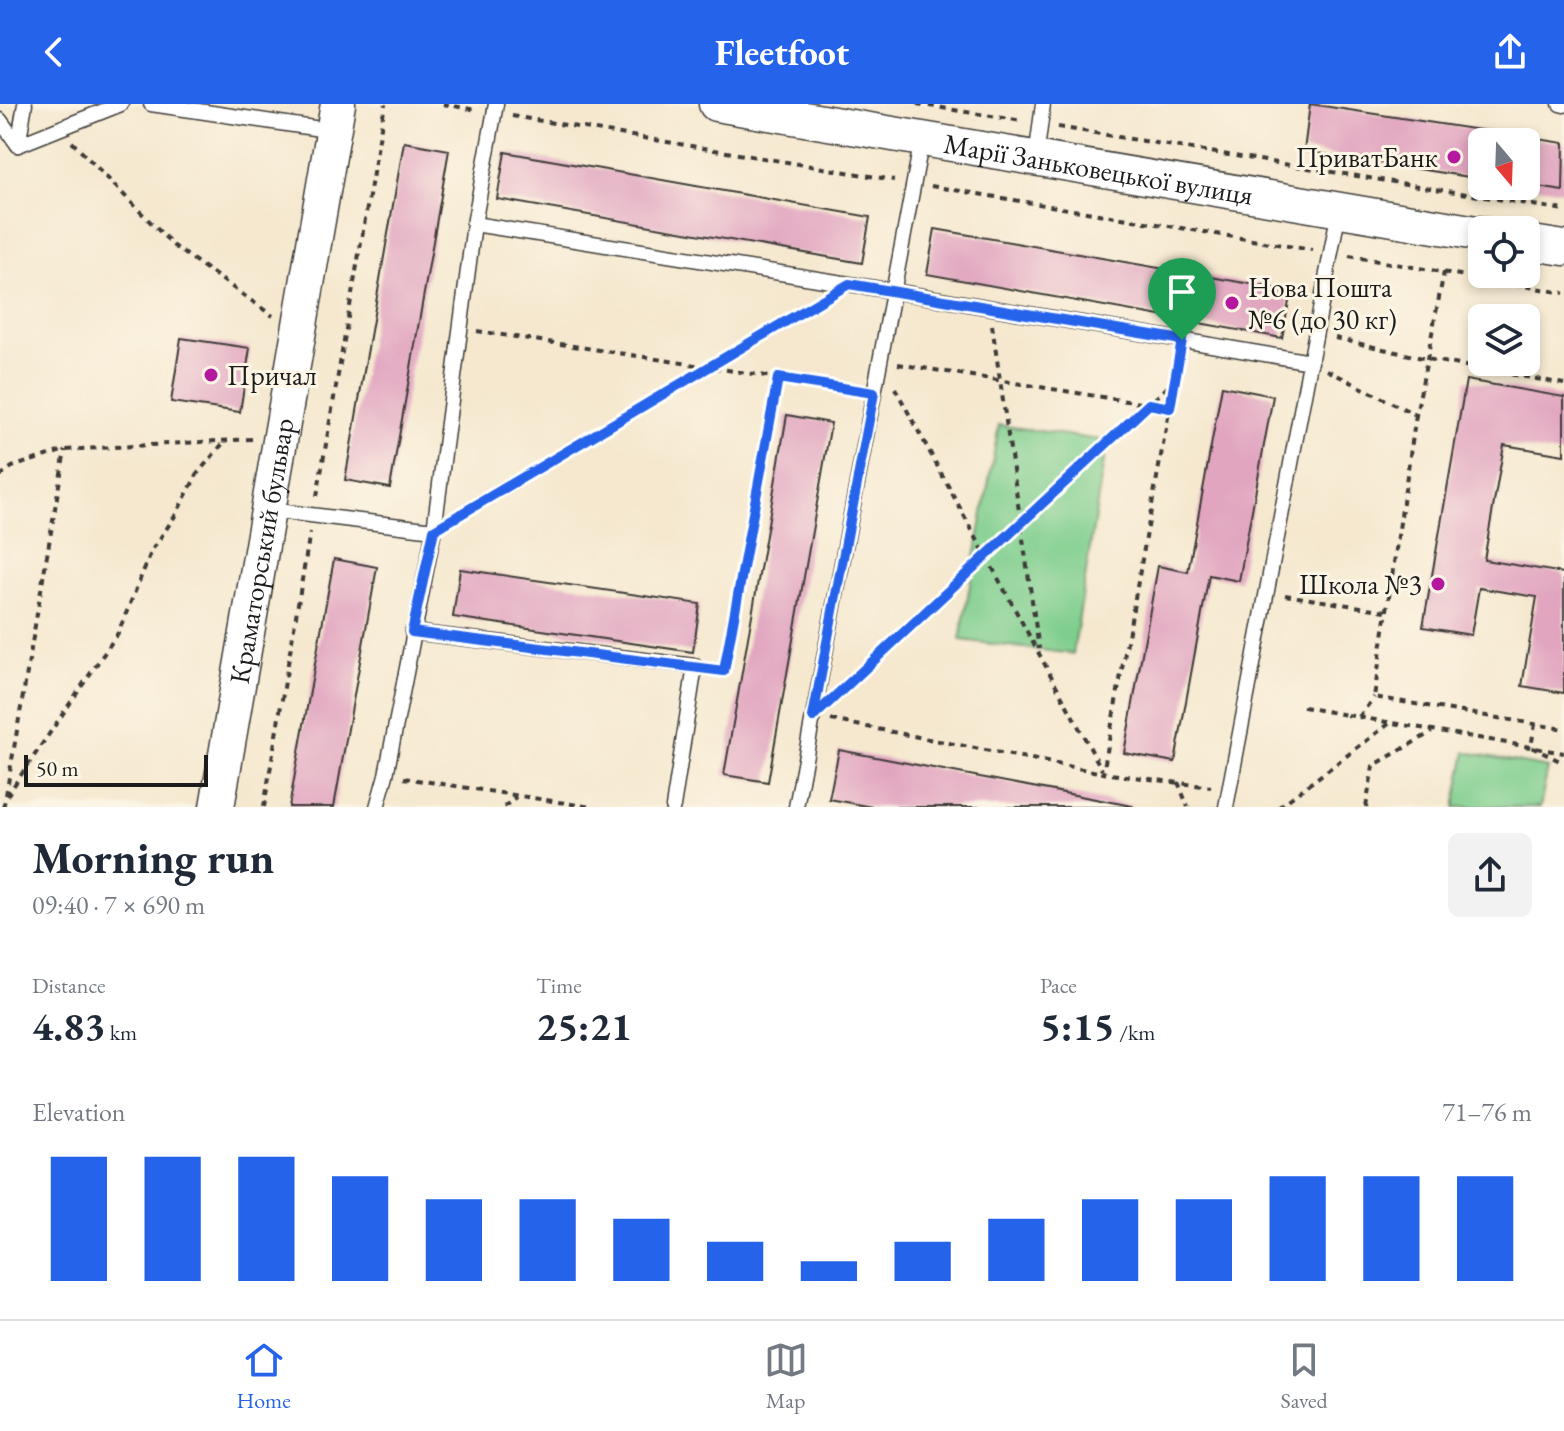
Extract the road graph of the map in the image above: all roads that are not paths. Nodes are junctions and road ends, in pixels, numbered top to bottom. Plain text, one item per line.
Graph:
1 (25, 104) edge
2 (121, 104) edge
3 (151, 104) edge
4 (716, 104) edge
5 (1043, 104) edge
6 (495, 108) edge
7 (336, 117) edge
8 (0, 120) edge
9 (922, 139) junction
10 (18, 145) junction
11 (1036, 158) junction
12 (1339, 210) junction
13 (474, 224) junction
14 (1468, 232) edge
15 (1540, 244) edge
16 (1564, 248) edge
17 (893, 291) junction
18 (1311, 362) junction
19 (269, 510) junction
20 (434, 530) junction
21 (412, 632) junction
22 (217, 807) edge
23 (377, 807) edge
24 (673, 807) edge
25 (796, 807) edge
26 (1226, 807) edge

1 - 10 lane
2 - 10 lane
3 - 7 lane
4 - 9 street, Марії Заньковецької вулиця
5 - 11 lane
6 - 13 lane
7 - 19 street, Краматорський бульвар
8 - 10 lane
9 - 11 street, Марії Заньковецької вулиця
9 - 17 lane
11 - 12 street, Марії Заньковецької вулиця
12 - 14 street, Марії Заньковецької вулиця
12 - 18 lane
13 - 17 lane
13 - 20 lane
15 - 16 street
17 - 18 lane
17 - 25 lane
18 - 26 lane
19 - 20 lane
19 - 22 street, Краматорський бульвар
20 - 21 lane
21 - 23 lane
21 - 24 lane

